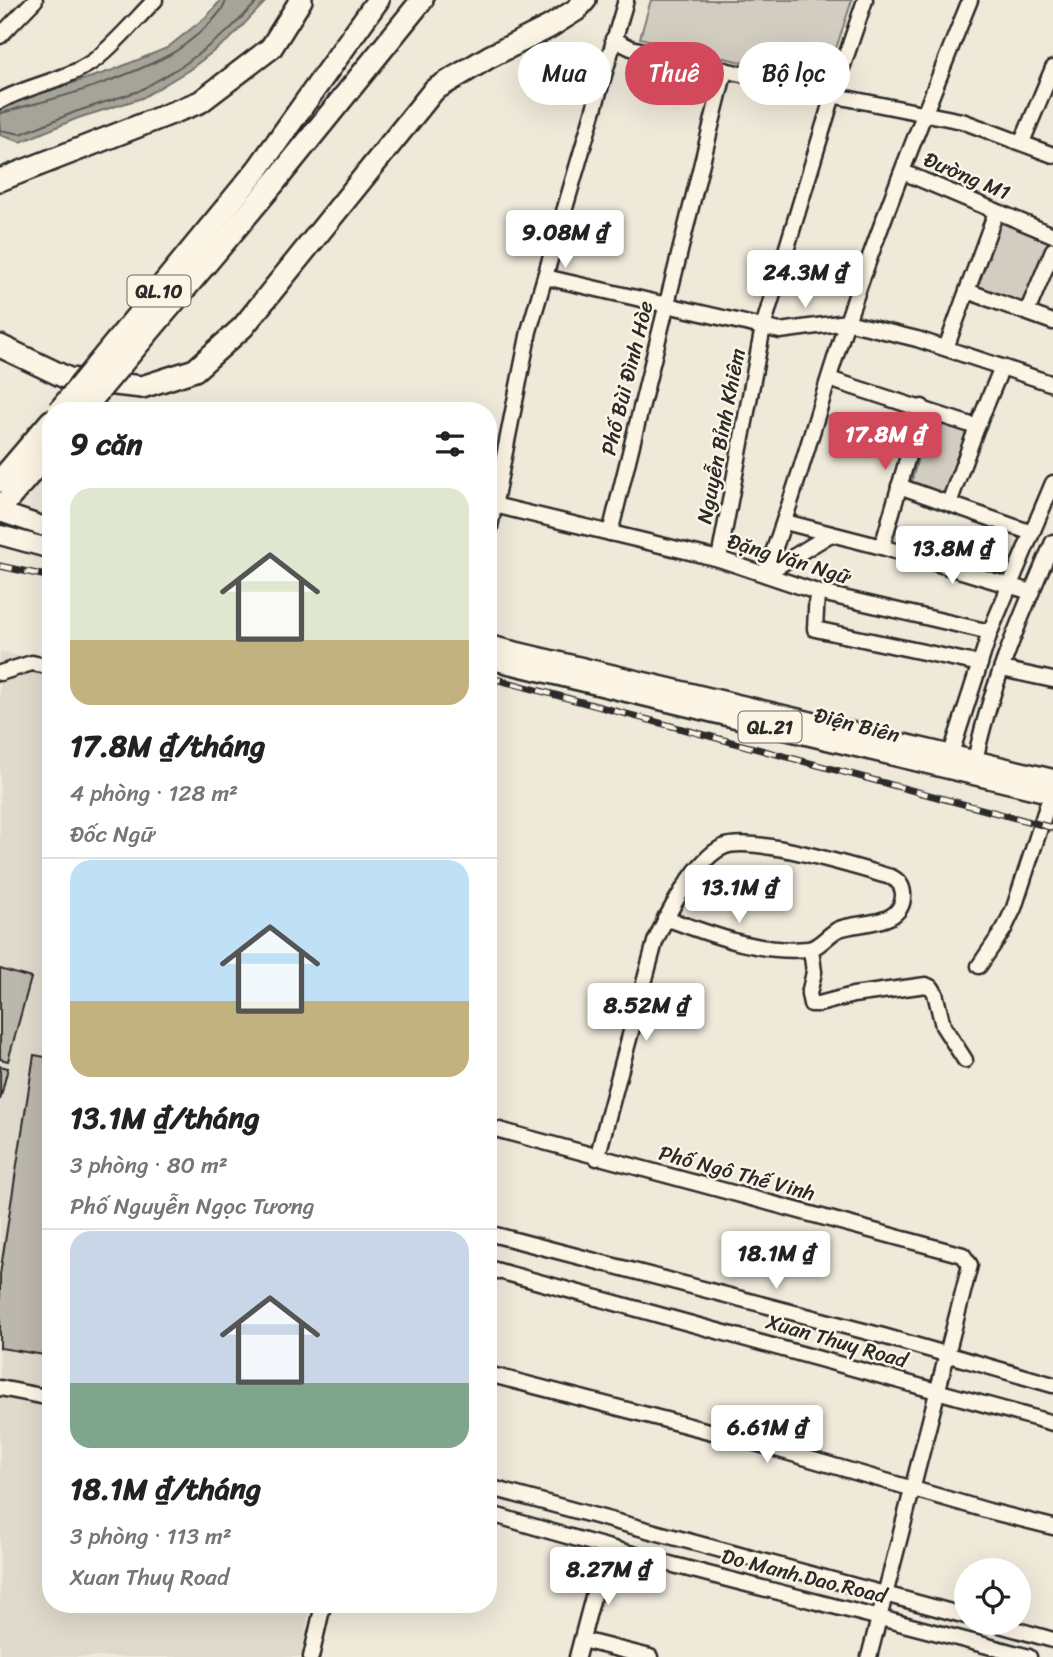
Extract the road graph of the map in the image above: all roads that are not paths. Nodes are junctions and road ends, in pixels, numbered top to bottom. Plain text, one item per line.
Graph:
1 (35, 0) edge
2 (155, 0) edge
3 (301, 0) edge
4 (422, 0) edge
5 (428, 0) edge
6 (585, 0) edge
7 (626, 0) edge
8 (865, 0) edge
9 (970, 0) edge
10 (377, 2) edge
11 (401, 25) junction
12 (0, 36) edge
13 (613, 39) junction
14 (850, 45) edge
15 (1053, 68) edge
16 (725, 70) junction
17 (738, 73) edge
18 (850, 99) edge
19 (0, 101) edge
20 (830, 105) edge
21 (925, 114) junction
22 (1022, 142) junction
23 (1053, 155) edge
24 (903, 172) junction
25 (265, 176) junction
26 (0, 180) edge
27 (996, 212) junction
28 (1053, 235) edge
29 (1053, 250) edge
30 (544, 277) junction
31 (967, 291) junction
32 (667, 304) junction
33 (1027, 312) junction
34 (847, 321) junction
35 (1053, 322) edge
36 (763, 327) junction
37 (0, 345) edge
38 (946, 348) junction
39 (1002, 367) junction
40 (829, 380) junction
41 (1053, 384) edge
42 (67, 402) edge
43 (89, 402) edge
44 (922, 407) junction
45 (977, 426) junction
46 (42, 432) edge
47 (42, 460) edge
48 (0, 481) edge
49 (1053, 483) edge
50 (899, 486) junction
51 (497, 490) edge
52 (949, 503) junction
53 (497, 506) edge
54 (0, 510) edge
55 (785, 522) junction
56 (42, 526) edge
57 (610, 533) junction
58 (1032, 533) junction
59 (831, 534) junction
60 (0, 535) edge
61 (1053, 542) edge
62 (42, 547) edge
63 (882, 547) junction
64 (719, 559) junction
65 (765, 574) junction
66 (1010, 585) junction
67 (817, 592) junction
68 (1031, 592) junction
69 (990, 632) junction
70 (497, 647) edge
71 (497, 661) edge
72 (980, 664) junction
73 (42, 665) edge
74 (1002, 668) junction
75 (0, 673) edge
76 (1053, 680) edge
77 (948, 762) junction
78 (973, 768) junction
79 (1052, 789) edge
80 (665, 918) junction
81 (811, 949) junction
82 (979, 966) dead end
83 (965, 1060) dead end
84 (497, 1130) edge
85 (597, 1158) junction
86 (497, 1235) edge
87 (497, 1270) edge
88 (947, 1355) junction
89 (497, 1376) edge
90 (1053, 1385) edge
91 (0, 1388) edge
92 (937, 1391) junction
93 (42, 1396) edge
94 (1053, 1423) edge
95 (497, 1489) edge
96 (912, 1489) junction
97 (497, 1516) edge
98 (1053, 1527) edge
99 (606, 1548) junction
100 (885, 1594) junction
101 (321, 1613) edge
102 (954, 1613) edge
103 (879, 1616) junction
104 (1031, 1634) edge
105 (582, 1640) junction
106 (1053, 1640) edge
107 (312, 1657) edge
108 (577, 1657) edge
109 (650, 1657) edge
110 (869, 1657) edge
111 (1029, 1657) edge

1 - 12 street
2 - 19 street
3 - 26 highway
4 - 11 highway, QL.10
5 - 11 highway
6 - 37 highway
7 - 13 street
8 - 14 street, Nguyễn Bỉnh Khiêm
9 - 21 street
10 - 25 highway, QL.10
11 - 25 highway, QL.10
13 - 16 street
13 - 30 street
15 - 22 street
16 - 17 street
16 - 32 street, Phố Bùi Đình Hòe
18 - 21 street
20 - 36 street, Nguyễn Bỉnh Khiêm
21 - 22 street
21 - 24 street
22 - 23 street
24 - 27 street, Đường M1
24 - 34 street
25 - 42 highway, QL.10, bridge
25 - 43 highway, QL.10, bridge
27 - 28 street, Đường M1
27 - 31 street
29 - 33 street
30 - 32 street
30 - 51 street
31 - 33 street
31 - 38 street
32 - 36 street
32 - 57 street, Phố Bùi Đình Hòe
33 - 35 street
34 - 36 street
34 - 38 street
34 - 40 street
36 - 64 street, Nguyễn Bỉnh Khiêm
38 - 39 street
39 - 41 street
39 - 45 street
40 - 44 street
40 - 55 street
44 - 45 street
44 - 50 street
45 - 52 street
46 - 48 highway
47 - 54 highway
49 - 58 street
50 - 52 street
50 - 63 street
52 - 58 street
53 - 57 street, Đặng Văn Ngữ
54 - 56 main road
55 - 59 street
55 - 65 street
57 - 64 street, Đặng Văn Ngữ
58 - 66 street
59 - 63 street
59 - 65 street
60 - 62 main road
61 - 68 street
63 - 66 street
64 - 65 street, Đặng Văn Ngữ
65 - 67 street, Đặng Văn Ngữ
66 - 68 street
66 - 69 street
67 - 69 street, Đặng Văn Ngữ
67 - 72 street
68 - 74 street
69 - 72 street
70 - 77 main road, Điện Biên / QL.21
71 - 77 main road, Điện Biên / QL.21
72 - 77 street
73 - 75 street
74 - 76 street
74 - 78 street
77 - 78 main road, Điện Biên / QL.21
78 - 79 main road, Điện Biên / QL.21
79 - 82 street
80 - 81 street
80 - 81 street
80 - 85 street
81 - 83 street
84 - 85 street, Phố Ngô Thế Vinh
85 - 88 street, Phố Ngô Thế Vinh
86 - 88 street, Xuan Thuy Road
87 - 92 street, Xuan Thuy Road
88 - 90 street, Xuan Thuy Road
88 - 92 street
89 - 96 street
91 - 93 street
92 - 94 street, Xuan Thuy Road
92 - 96 street
95 - 100 street, Do Manh Dao Road
96 - 98 street
96 - 100 street
97 - 99 street, Do Manh Dao Road
99 - 103 street, Do Manh Dao Road
99 - 105 street
100 - 102 street, Do Manh Dao Road
100 - 103 street
101 - 107 street
103 - 110 street
103 - 111 street, Do Manh Dao Road
104 - 106 street
105 - 108 street
105 - 109 street

